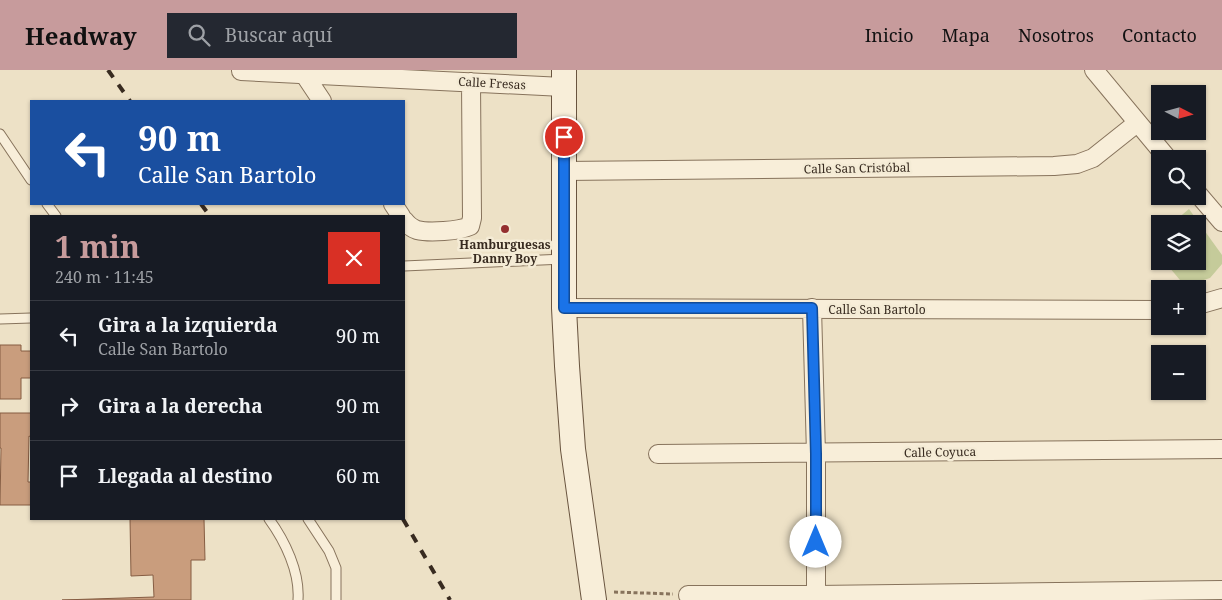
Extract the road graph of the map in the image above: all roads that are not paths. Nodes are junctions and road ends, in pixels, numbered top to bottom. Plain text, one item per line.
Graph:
1 (1094, 70) edge
2 (241, 72) dead end
3 (304, 74) junction
4 (563, 78) edge
5 (471, 82) junction
6 (321, 100) edge
7 (1137, 123) junction
8 (0, 134) edge
9 (4, 148) edge
10 (1160, 150) edge
11 (564, 171) junction
12 (30, 179) edge
13 (1206, 203) edge
14 (405, 222) edge
15 (1222, 222) edge
16 (564, 259) junction
17 (405, 266) edge
18 (1222, 298) edge
19 (1206, 303) edge
20 (564, 308) junction
21 (812, 308) junction
22 (1151, 310) edge
23 (2, 316) edge
24 (30, 318) edge
25 (1222, 449) edge
26 (658, 454) dead end
27 (816, 454) junction
28 (270, 520) edge
29 (309, 520) edge
30 (1222, 590) edge
31 (688, 595) road end
32 (816, 595) junction
33 (593, 596) edge
34 (298, 600) edge
35 (336, 600) edge

1 - 7 street
2 - 3 street, Calle Fresas
3 - 5 street, Calle Fresas
3 - 6 street
4 - 5 street, Calle Fresas
4 - 11 main road
5 - 14 street
7 - 10 street
7 - 11 street, Calle San Cristóbal
8 - 9 lane
9 - 12 lane
11 - 16 main road
13 - 15 street
16 - 17 lane
16 - 20 main road
18 - 19 street
20 - 21 street, Calle San Bartolo
20 - 33 main road
21 - 22 street, Calle San Bartolo
21 - 27 street
23 - 24 lane
25 - 27 street, Calle Coyuca
26 - 27 street, Calle Coyuca
27 - 32 street
28 - 34 lane
29 - 35 lane
30 - 32 street
31 - 32 street

